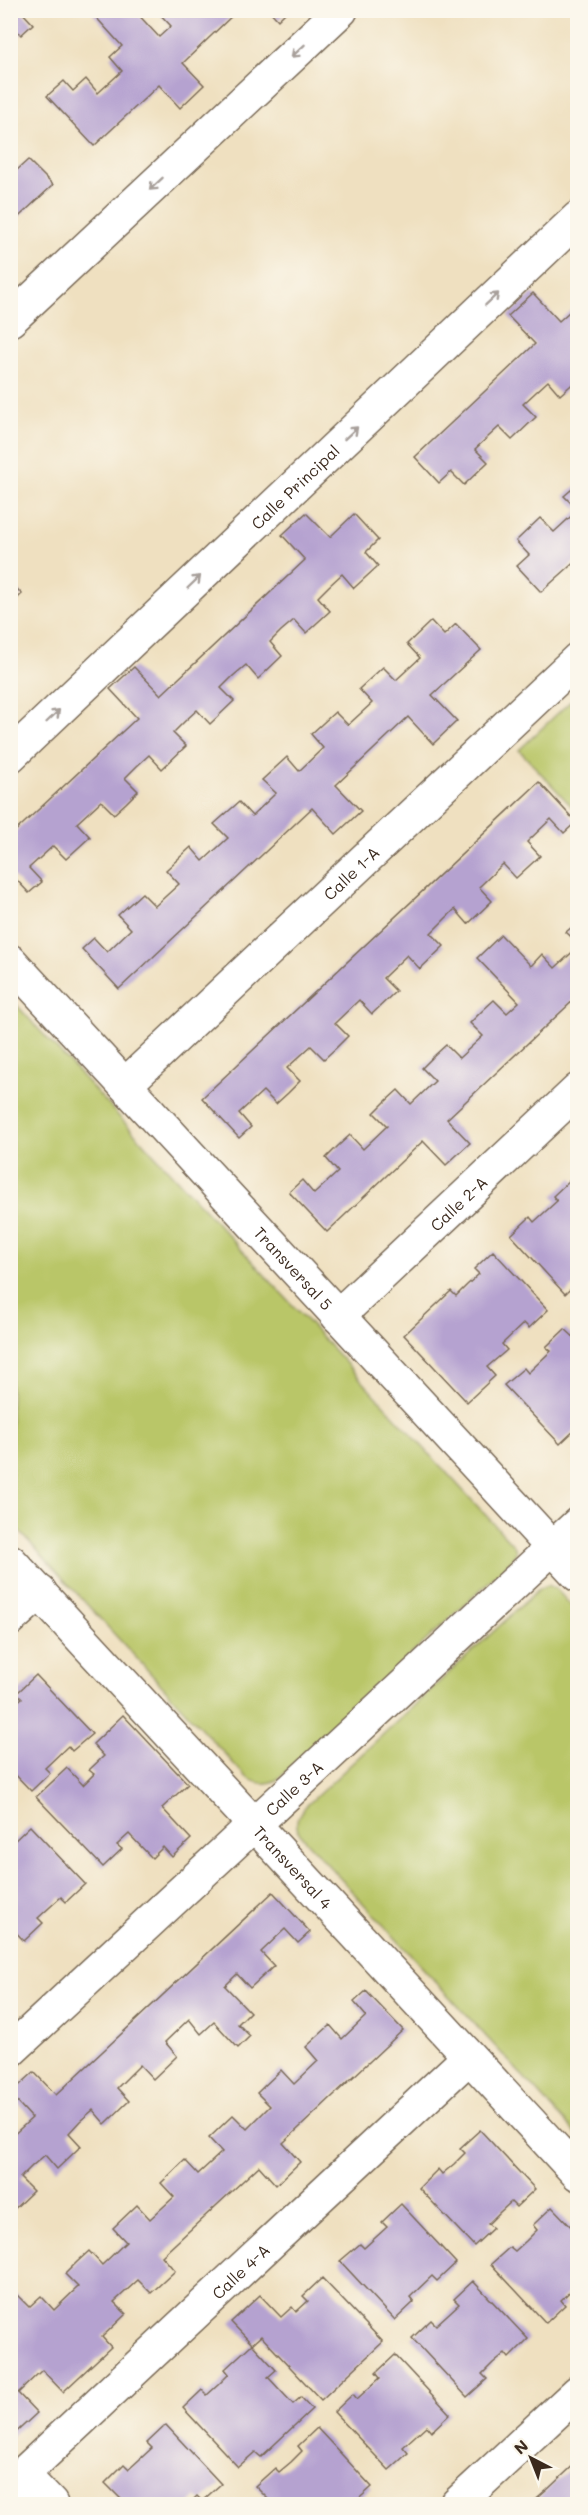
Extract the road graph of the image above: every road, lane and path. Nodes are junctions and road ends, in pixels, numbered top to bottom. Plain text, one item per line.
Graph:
1 (341, 10) edge
2 (578, 218) edge
3 (10, 321) edge
4 (578, 659) edge
5 (10, 756) edge
6 (10, 962) edge
7 (125, 1085) junction
8 (578, 1090) edge
9 (338, 1316) junction
10 (578, 1524) edge
11 (552, 1547) junction
12 (10, 1561) edge
13 (578, 1575) edge
14 (40, 1592) junction
15 (10, 1619) edge
16 (255, 1825) junction
17 (10, 2051) edge
18 (469, 2057) junction
19 (578, 2174) edge
20 (578, 2392) edge
21 (17, 2481) edge
22 (51, 2505) edge
23 (457, 2505) edge

1 -> 3 street
5 -> 2 street, Calle Principal
4 - 7 street, Calle 1-A
6 - 7 street, Transversal 5
7 - 9 street, Transversal 5
8 - 9 street, Calle 2-A
9 - 11 street, Transversal 5
10 - 11 street, Calle 3-A
11 - 13 street, Transversal 5
11 - 16 street, Calle 3-A
12 - 14 street, Transversal 4
14 - 15 street
14 - 16 street, Transversal 4
16 - 17 street, Calle 3-A
16 - 18 street, Transversal 4
18 - 19 street, Transversal 4
18 - 21 street, Calle 4-A
20 - 23 street
21 - 22 street

